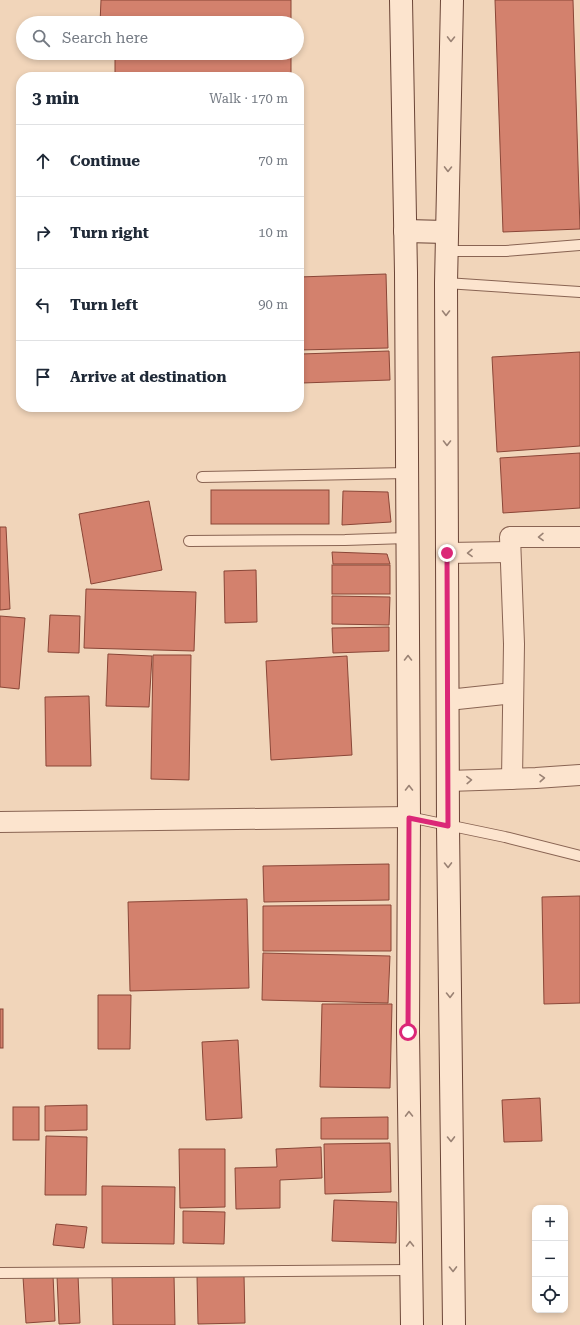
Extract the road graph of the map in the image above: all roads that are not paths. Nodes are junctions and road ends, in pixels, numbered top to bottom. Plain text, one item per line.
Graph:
1 (401, 0) edge
2 (452, 0) edge
3 (405, 231) junction
4 (447, 241) junction
5 (580, 245) edge
6 (446, 283) junction
7 (580, 292) edge
8 (407, 473) junction
9 (202, 477) dead end
10 (580, 536) edge
11 (407, 538) junction
12 (189, 541) dead end
13 (501, 552) junction
14 (447, 553) junction
15 (513, 693) junction
16 (448, 700) junction
17 (580, 775) edge
18 (512, 779) junction
19 (448, 781) junction
20 (409, 818) junction
21 (0, 822) edge
22 (448, 826) junction
23 (580, 856) edge
24 (410, 1270) junction
25 (0, 1273) edge
26 (412, 1325) edge
27 (454, 1325) edge

1 - 3 main road
2 -> 4 main road
3 - 4 main road
3 - 8 main road
4 - 5 lane
4 - 6 main road
6 - 7 lane
6 -> 14 main road
8 - 9 lane
8 - 11 main road
10 -> 13 street
11 - 12 lane
20 -> 11 main road
13 -> 14 street
13 - 15 street
14 - 16 main road
15 - 16 street
15 - 18 street
16 - 19 main road
18 -> 17 street
19 -> 18 street
19 - 22 main road
20 - 21 street
20 - 22 lane
24 -> 20 main road
22 - 23 lane
22 -> 27 main road
24 - 25 lane
24 - 26 main road

